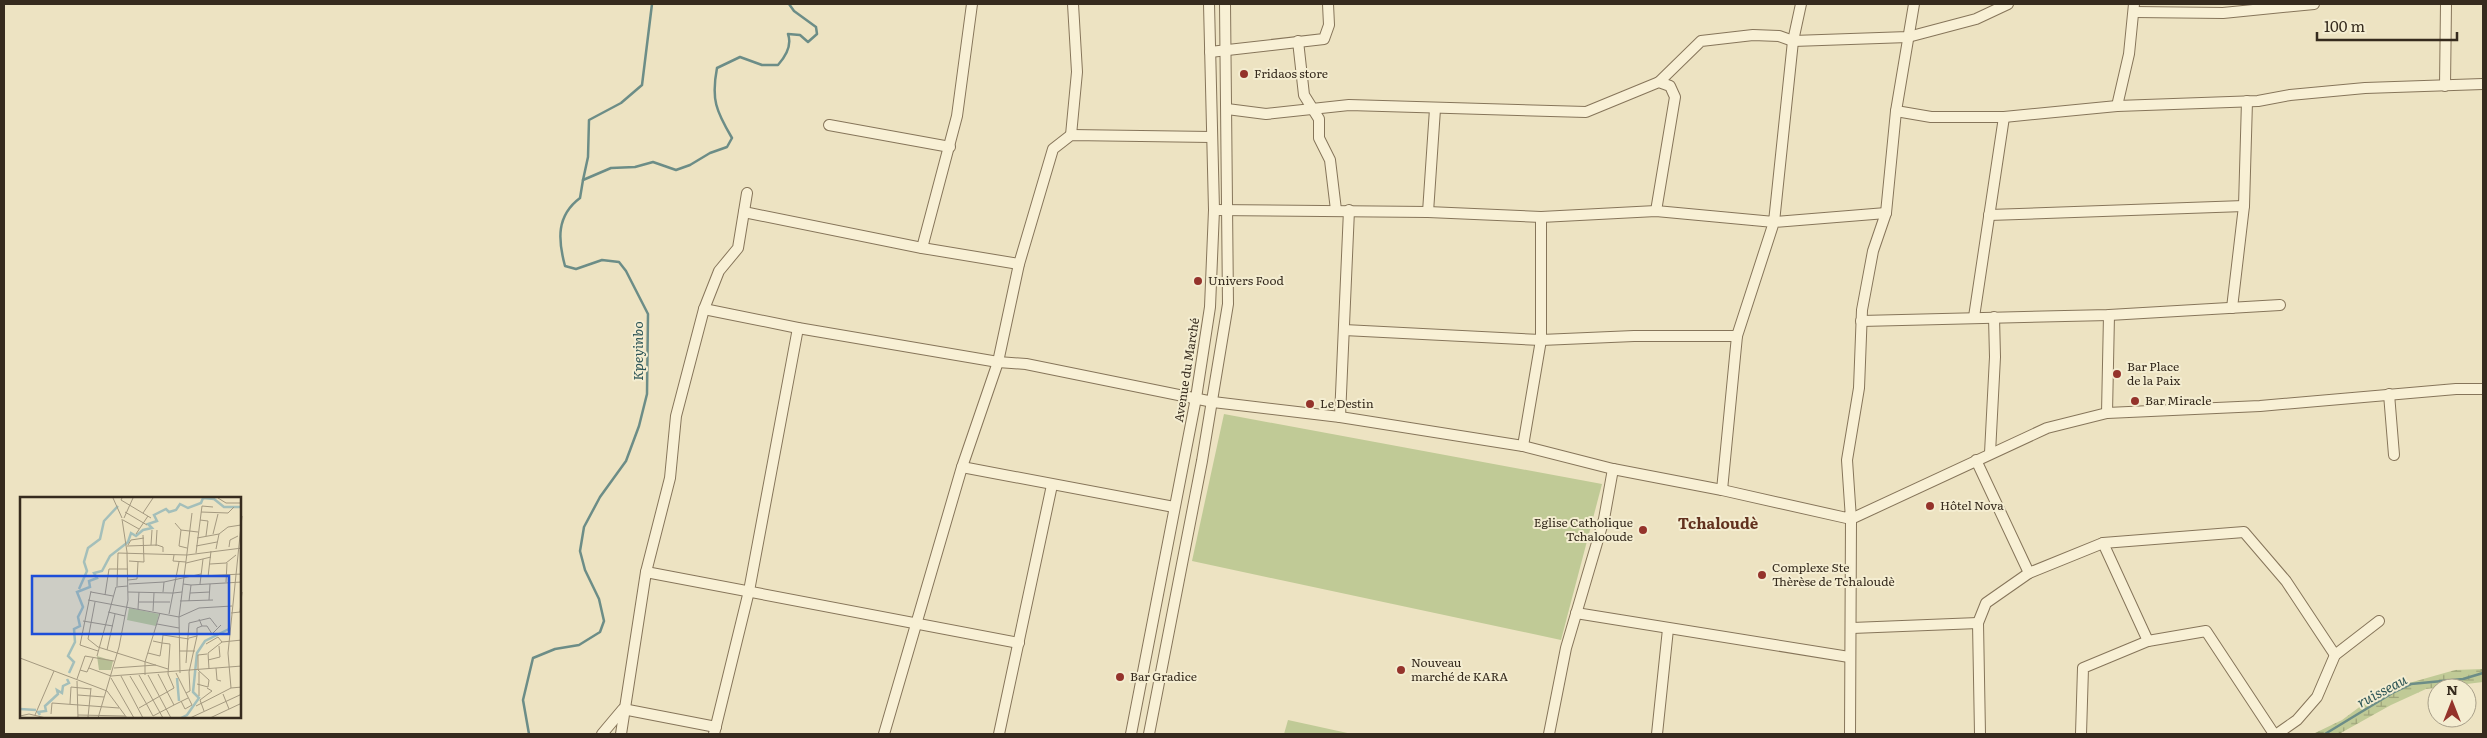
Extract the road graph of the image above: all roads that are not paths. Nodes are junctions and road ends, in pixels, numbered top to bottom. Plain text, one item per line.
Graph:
1 (972, 4) edge
2 (1073, 4) edge
3 (1209, 4) edge
4 (1225, 4) edge
5 (1328, 4) edge
6 (1801, 4) edge
7 (1914, 4) edge
8 (2008, 4) edge
9 (2314, 4) edge
10 (2446, 4) edge
11 (2135, 8) edge
12 (2224, 8) edge
13 (1908, 37) junction
14 (1793, 40) junction
15 (1298, 41) junction
16 (1210, 52) junction
17 (1226, 52) junction
18 (1659, 82) junction
19 (2483, 84) edge
20 (2445, 86) junction
21 (2247, 101) junction
22 (2117, 106) junction
23 (1310, 108) junction
24 (1226, 109) junction
25 (1435, 109) junction
26 (1896, 111) junction
27 (2004, 117) junction
28 (829, 125) dead end
29 (1071, 135) junction
30 (1212, 137) junction
31 (950, 147) junction
32 (747, 193) dead end
33 (2244, 206) junction
34 (1214, 210) junction
35 (1228, 210) junction
36 (1336, 210) junction
37 (1349, 210) junction
38 (1656, 211) junction
39 (744, 212) junction
40 (1428, 212) junction
41 (1886, 213) junction
42 (1989, 215) junction
43 (1541, 217) junction
44 (1774, 222) junction
45 (922, 248) junction
46 (1019, 264) junction
47 (2280, 305) dead end
48 (704, 308) junction
49 (2232, 308) junction
50 (2109, 314) junction
51 (1974, 317) junction
52 (1994, 317) junction
53 (1861, 321) junction
54 (798, 328) junction
55 (1344, 330) junction
56 (1738, 336) junction
57 (1541, 340) junction
58 (998, 362) junction
59 (2483, 389) edge
60 (2389, 394) junction
61 (1196, 398) junction
62 (1213, 402) junction
63 (2107, 413) junction
64 (1340, 417) junction
65 (1524, 446) junction
66 (1990, 454) junction
67 (2394, 456) dead end
68 (1976, 460) junction
69 (962, 467) junction
70 (1613, 469) junction
71 (1052, 485) junction
72 (1722, 490) junction
73 (1174, 507) junction
74 (1851, 519) junction
75 (2104, 543) junction
76 (646, 572) junction
77 (2029, 573) junction
78 (749, 592) junction
79 (1576, 613) junction
80 (2379, 621) dead end
81 (1978, 623) junction
82 (918, 624) junction
83 (1852, 628) junction
84 (1668, 629) junction
85 (2148, 641) junction
86 (1020, 643) junction
87 (2335, 655) junction
88 (1849, 657) junction
89 (623, 709) junction
90 (1132, 729) edge
91 (715, 731) edge
92 (1150, 731) edge
93 (602, 734) edge
94 (620, 734) edge
95 (884, 734) edge
96 (999, 734) edge
97 (1549, 734) edge
98 (1657, 734) edge
99 (1850, 734) edge
100 (1980, 734) edge
101 (2081, 734) edge
102 (2276, 734) edge

1 - 31 street
2 - 29 street
3 - 16 street, Avenue du Marché
4 - 17 street
5 - 15 street
6 - 14 street
7 - 13 street
8 - 13 street
9 - 12 street
10 - 20 street
11 - 12 street
11 - 22 street
13 - 14 street
13 - 26 street
14 - 18 street
14 - 44 street
15 - 17 street
15 - 23 street
16 - 17 street
16 - 30 street, Avenue du Marché
17 - 24 street
18 - 25 street
18 - 38 street
19 - 20 street
20 - 21 street
21 - 22 street
21 - 33 street
22 - 27 street
23 - 24 street
23 - 25 street
23 - 36 street
24 - 35 street
25 - 40 street
26 - 27 street
26 - 41 street
27 - 42 street
28 - 31 street
29 - 30 street
29 - 46 street
30 - 34 street, Avenue du Marché
31 - 45 street
32 - 39 street
33 - 42 street
33 - 49 street
34 - 35 street
34 - 61 street, Avenue du Marché
35 - 36 street
35 - 62 street
36 - 37 street
37 - 40 street
37 - 55 street
38 - 43 street
38 - 44 street
39 - 45 street
39 - 48 street
40 - 43 street
41 - 44 street
41 - 53 street
42 - 51 street
43 - 57 street
44 - 56 street
45 - 46 street
46 - 58 street
47 - 49 street
48 - 54 street
48 - 76 street
49 - 50 street
50 - 52 street
50 - 63 street
51 - 52 street
51 - 53 street
52 - 66 street
53 - 74 street
54 - 58 street
54 - 78 street
55 - 57 street
55 - 64 street
56 - 57 street
56 - 72 street
57 - 65 street
58 - 61 street
58 - 69 street
59 - 60 street
60 - 63 street
60 - 67 street
61 - 62 street
61 - 73 street, Avenue du Marché
62 - 64 street
62 - 92 street
63 - 66 street
64 - 65 street
65 - 70 street
66 - 68 street
68 - 74 street
68 - 77 street
69 - 71 street
69 - 82 street
70 - 72 street
70 - 79 street
71 - 73 street
71 - 86 street
72 - 74 street
73 - 90 street, Avenue du Marché
74 - 83 street
75 - 77 street
75 - 85 street
75 - 87 street
76 - 78 street
76 - 89 street
77 - 81 street
78 - 82 street
78 - 91 street
79 - 84 street
79 - 97 street
80 - 87 street
81 - 83 street
81 - 100 street
82 - 86 street
82 - 95 street
83 - 88 street
84 - 88 street
84 - 98 street
85 - 101 street
85 - 102 street
86 - 96 street
87 - 102 street
88 - 99 street
89 - 91 street
89 - 93 street
89 - 94 street
90 - 92 street

